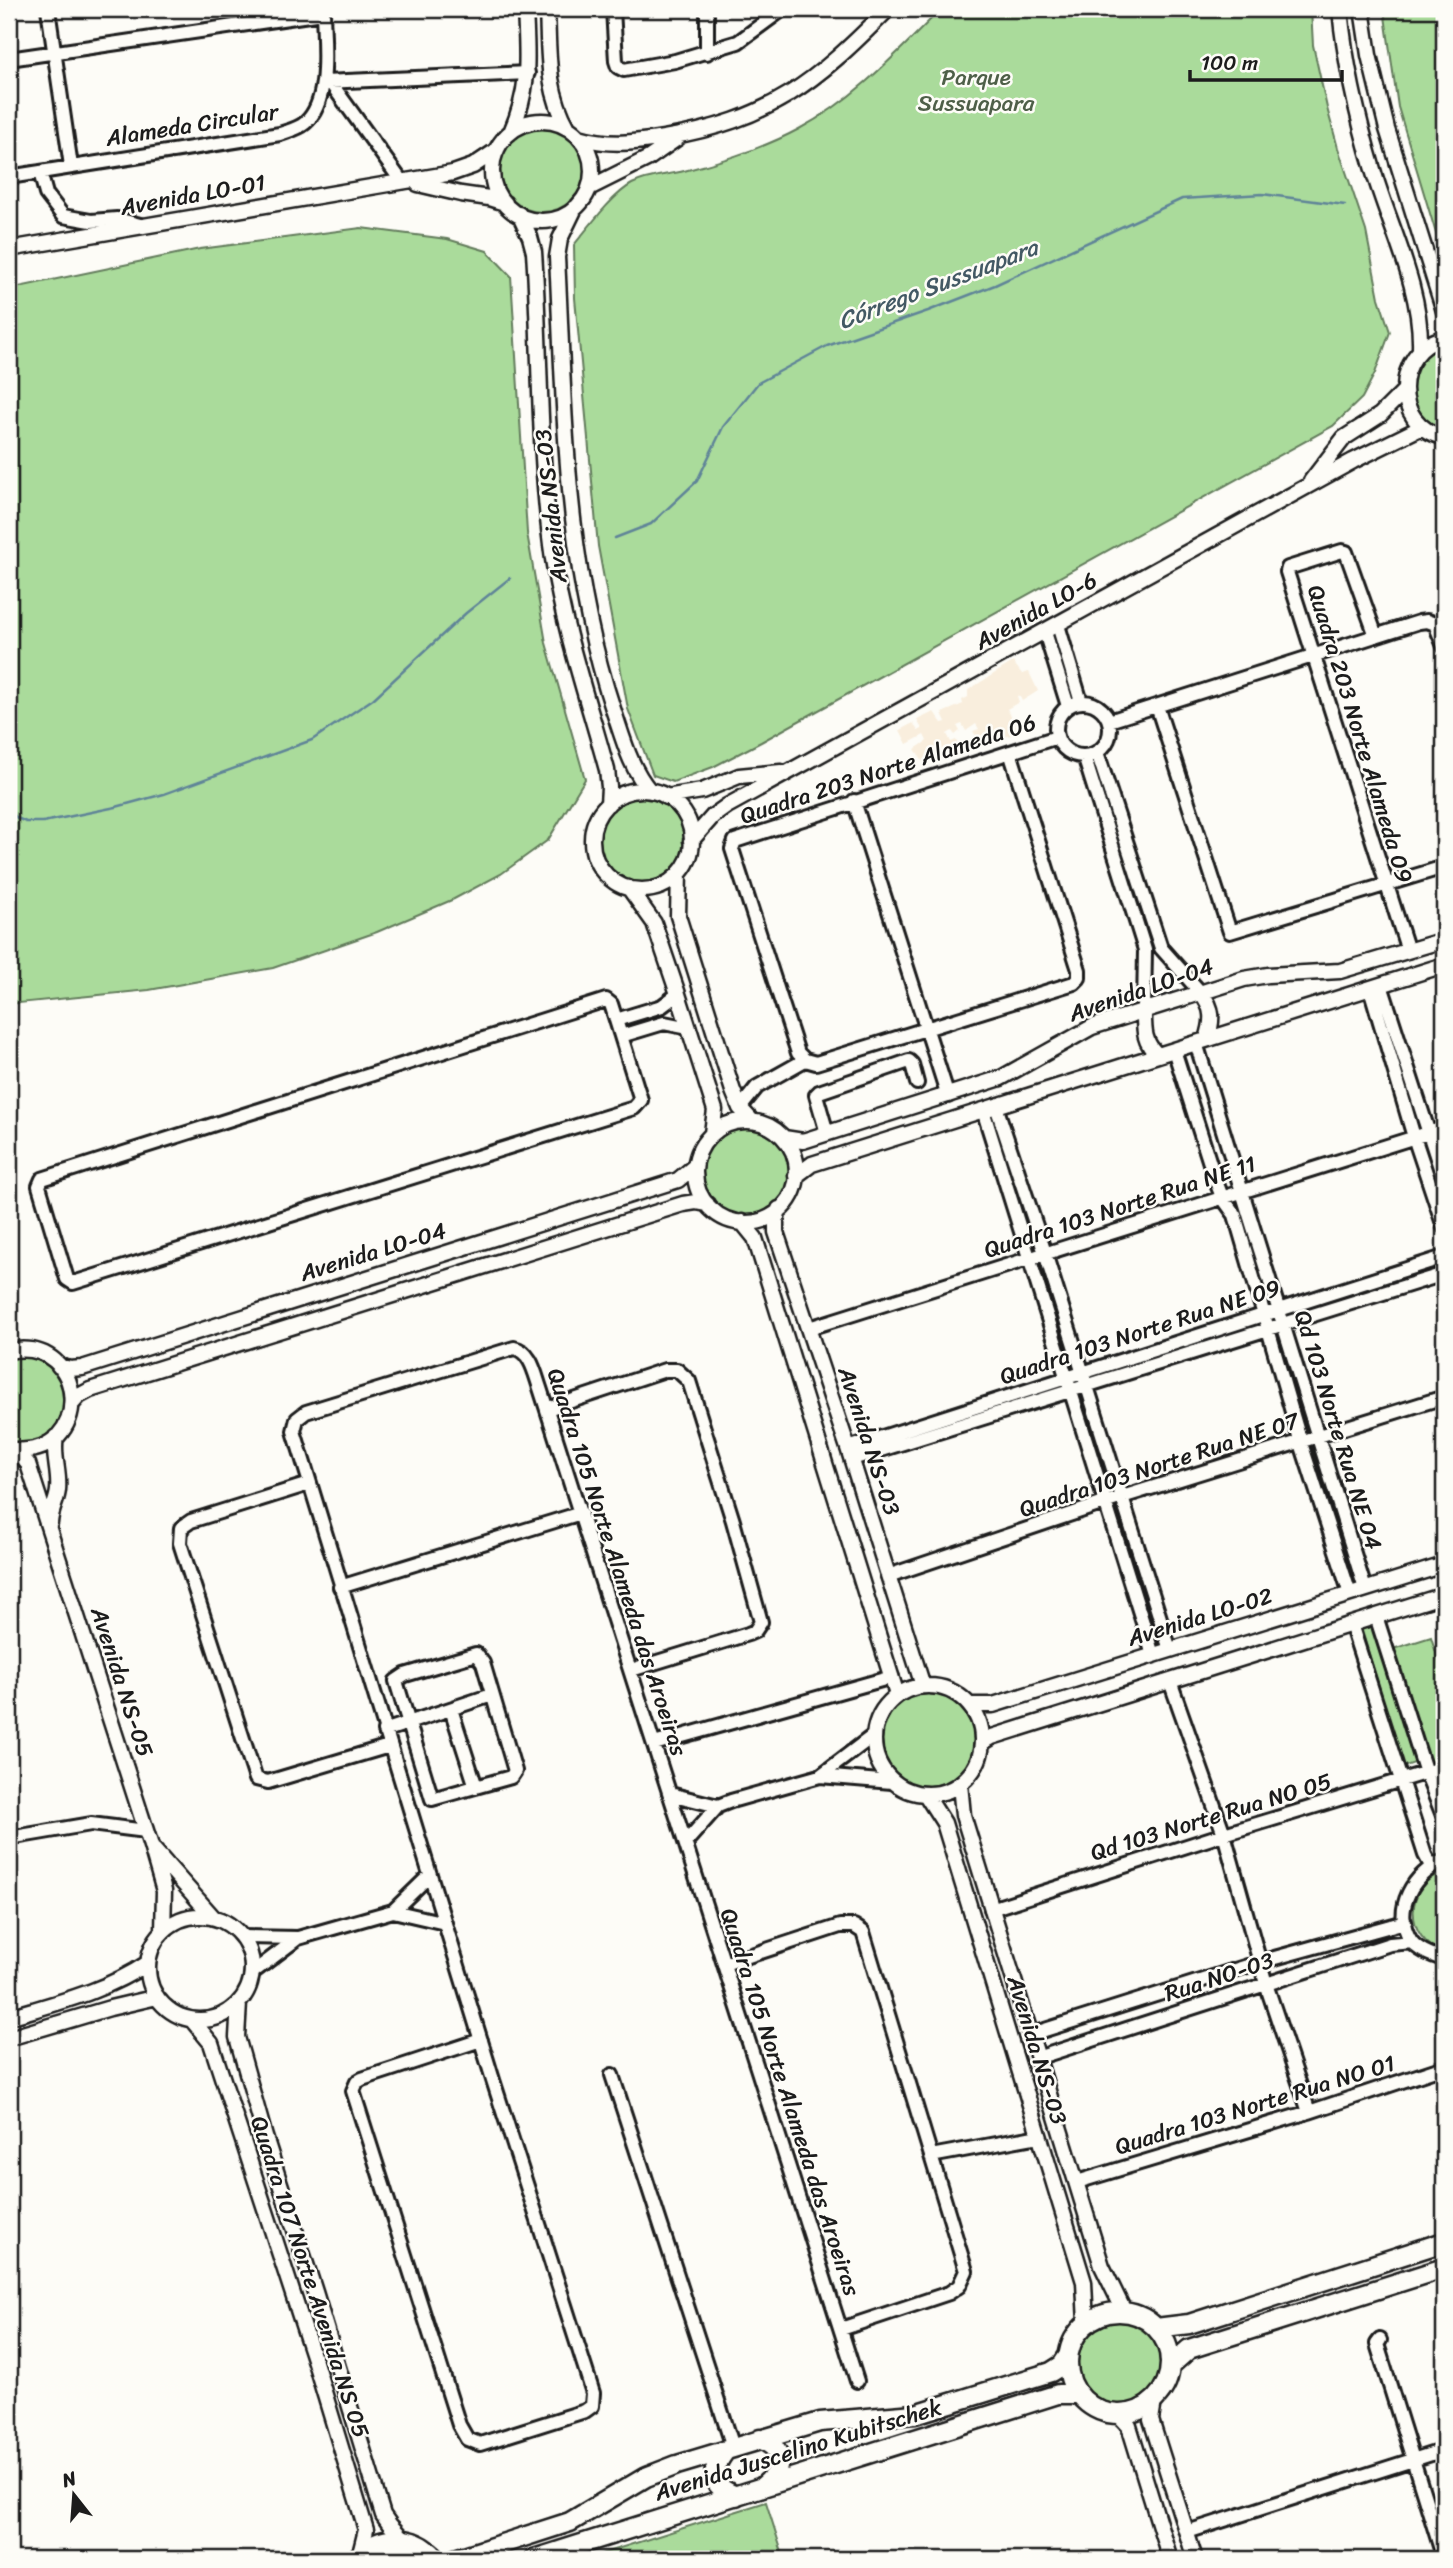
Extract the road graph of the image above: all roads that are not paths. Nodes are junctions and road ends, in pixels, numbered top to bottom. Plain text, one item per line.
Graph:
1 (48, 9) edge
2 (525, 9) edge
3 (547, 9) edge
4 (613, 9) edge
5 (707, 9) edge
6 (782, 9) edge
7 (888, 9) edge
8 (1340, 9) edge
9 (1362, 9) edge
10 (323, 11) edge
11 (55, 52) junction
12 (707, 52) junction
13 (9, 59) edge
14 (528, 73) junction
15 (327, 82) junction
16 (511, 132) junction
17 (573, 132) junction
18 (684, 134) junction
19 (497, 150) junction
20 (71, 166) junction
21 (40, 172) junction
22 (9, 177) edge
23 (402, 182) junction
24 (385, 186) junction
25 (589, 188) junction
26 (505, 203) junction
27 (575, 208) junction
28 (519, 214) junction
29 (144, 226) junction
30 (9, 249) edge
31 (1444, 311) edge
32 (1444, 338) edge
33 (1420, 349) junction
34 (1404, 391) junction
35 (1422, 427) junction
36 (1444, 438) edge
37 (1301, 491) junction
38 (1058, 625) junction
39 (1045, 632) junction
40 (1376, 636) junction
41 (1444, 646) edge
42 (1314, 656) junction
43 (1081, 702) junction
44 (1068, 706) junction
45 (1157, 706) junction
46 (1109, 721) junction
47 (1057, 737) junction
48 (1010, 752) junction
49 (1091, 754) junction
50 (793, 770) junction
51 (650, 791) junction
52 (666, 797) junction
53 (854, 801) junction
54 (608, 804) junction
55 (691, 841) junction
56 (1444, 867) edge
57 (679, 873) junction
58 (1385, 885) junction
59 (629, 888) junction
60 (1444, 940) edge
61 (1408, 951) junction
62 (1444, 965) edge
63 (1376, 986) junction
64 (1201, 993) junction
65 (678, 994) junction
66 (1144, 1011) junction
67 (617, 1020) junction
68 (689, 1028) junction
69 (926, 1029) junction
70 (621, 1036) junction
71 (1202, 1041) junction
72 (1174, 1050) junction
73 (1158, 1055) junction
74 (805, 1060) junction
75 (916, 1083) dead end
76 (948, 1096) junction
77 (740, 1108) junction
78 (990, 1108) junction
79 (752, 1121) junction
80 (1444, 1128) edge
81 (1428, 1132) junction
82 (712, 1133) junction
83 (827, 1133) junction
84 (1414, 1137) junction
85 (784, 1138) junction
86 (695, 1166) junction
87 (796, 1176) junction
88 (1444, 1180) edge
89 (1242, 1191) junction
90 (1222, 1197) junction
91 (707, 1204) junction
92 (779, 1209) junction
93 (742, 1222) junction
94 (1444, 1227) edge
95 (1045, 1253) junction
96 (1444, 1257) edge
97 (1031, 1258) junction
98 (1444, 1274) edge
99 (1264, 1315) junction
100 (1281, 1317) junction
101 (809, 1328) junction
102 (1269, 1328) junction
103 (9, 1351) edge
104 (59, 1366) junction
105 (1082, 1372) junction
106 (1068, 1376) junction
107 (1086, 1386) junction
108 (1072, 1390) junction
109 (1444, 1397) edge
110 (72, 1404) junction
111 (547, 1409) junction
112 (1318, 1436) junction
113 (55, 1437) junction
114 (1301, 1443) junction
115 (12, 1449) edge
116 (850, 1454) junction
117 (309, 1484) junction
118 (1122, 1497) junction
119 (1106, 1503) junction
120 (581, 1513) junction
121 (50, 1532) junction
122 (1444, 1565) edge
123 (888, 1576) junction
124 (340, 1587) junction
125 (1365, 1589) junction
126 (1350, 1594) junction
127 (1444, 1595) edge
128 (1377, 1616) junction
129 (1351, 1624) junction
130 (1170, 1650) junction
131 (1153, 1655) junction
132 (631, 1670) junction
133 (892, 1677) junction
134 (1170, 1681) junction
135 (923, 1686) junction
136 (492, 1695) junction
137 (897, 1695) junction
138 (969, 1705) junction
139 (451, 1709) junction
140 (411, 1729) junction
141 (874, 1735) junction
142 (387, 1740) junction
143 (982, 1743) junction
144 (654, 1744) junction
145 (1444, 1767) edge
146 (1426, 1773) junction
147 (820, 1776) junction
148 (1401, 1781) junction
149 (892, 1782) junction
150 (960, 1784) junction
151 (476, 1787) junction
152 (670, 1794) junction
153 (926, 1795) junction
154 (718, 1806) junction
155 (1444, 1818) edge
156 (146, 1831) junction
157 (1224, 1834) junction
158 (9, 1839) edge
159 (686, 1842) junction
160 (151, 1846) junction
161 (1444, 1861) edge
162 (1431, 1866) junction
163 (430, 1875) junction
164 (991, 1909) junction
165 (393, 1911) junction
166 (213, 1917) junction
167 (1405, 1922) junction
168 (445, 1923) junction
169 (163, 1931) junction
170 (242, 1937) junction
171 (298, 1938) junction
172 (1412, 1942) junction
173 (1444, 1959) edge
174 (1260, 1962) junction
175 (148, 1963) junction
176 (724, 1964) junction
177 (252, 1973) junction
178 (1266, 1984) junction
179 (157, 1997) junction
180 (239, 2003) junction
181 (9, 2017) edge
182 (192, 2020) junction
183 (1032, 2034) junction
184 (9, 2038) edge
185 (481, 2040) junction
186 (1040, 2057) junction
187 (1444, 2067) edge
188 (612, 2075) dead end
189 (1309, 2112) junction
190 (1039, 2136) junction
191 (931, 2156) junction
192 (1077, 2182) junction
193 (1444, 2242) edge
194 (1444, 2268) edge
195 (1125, 2313) junction
196 (1086, 2324) junction
197 (1156, 2328) junction
198 (841, 2329) junction
199 (1068, 2357) junction
200 (1171, 2365) junction
201 (857, 2381) dead end
202 (1078, 2394) junction
203 (1154, 2401) junction
204 (1119, 2415) junction
205 (760, 2439) junction
206 (729, 2448) junction
207 (1444, 2450) edge
208 (1417, 2459) junction
209 (762, 2487) junction
210 (736, 2496) junction
211 (1444, 2530) edge
212 (1187, 2532) junction
213 (404, 2540) junction
214 (358, 2557) edge
215 (438, 2558) edge
216 (454, 2559) edge
217 (534, 2559) edge
218 (1170, 2559) edge
219 (1195, 2559) edge
220 (1444, 2559) edge

1 - 11 street
2 - 14 street
3 - 17 street
4 - 12 street
5 - 12 street
6 - 12 street
7 - 18 street
8 - 33 street
9 - 31 street
10 - 11 street
10 - 15 street, Alameda Circular
11 - 13 street
11 - 20 street
14 - 15 street
14 - 16 street
15 - 20 street, Alameda Circular
15 - 23 street
16 - 17 street
16 - 19 street
17 - 18 street
17 - 25 street
18 - 25 street
19 - 23 street, Avenida LO-01
19 - 26 street
20 - 21 street, Alameda Circular
21 - 22 street, Alameda Circular
21 - 29 street
23 - 24 street, Avenida LO-01
24 - 26 street, Avenida LO-01
24 - 29 street, Avenida LO-01
25 - 27 street, Avenida NS-03
26 - 28 street, Avenida NS-03
27 - 28 street
27 - 51 street, Avenida NS-03
28 - 54 street, Avenida NS-03
29 - 30 street, Avenida LO-01
32 - 33 street
33 - 34 street
34 - 35 street
34 - 37 street
35 - 36 street
35 - 37 street, Avenida LO-6
37 - 38 street, Avenida LO-6
38 - 39 street, Avenida LO-6
38 - 43 street
39 - 44 street
39 - 50 street, Avenida LO-6
40 - 41 street
40 - 42 street
40 - 42 street, Quadra 203 Norte Alameda 09
42 - 45 street
42 - 58 street, Quadra 203 Norte Alameda 09
43 - 44 street
43 - 46 street
44 - 47 street
45 - 46 street
45 - 58 street
46 - 49 street
47 - 48 street, Quadra 203 Norte Alameda 06
47 - 49 street
48 - 53 street, Quadra 203 Norte Alameda 06
48 - 69 street
49 - 64 street
49 - 66 street
50 - 52 street
50 - 55 street, Avenida LO-6
51 - 52 street
51 - 54 street
52 - 55 street
53 - 69 street
53 - 74 street, Quadra 203 Norte Alameda 06
54 - 59 street, Avenida NS-03
55 - 57 street
56 - 58 street
57 - 59 street
57 - 77 street
58 - 61 street, Quadra 203 Norte Alameda 09
59 - 65 street, Avenida NS-03
60 - 61 street, Avenida LO-04
61 - 64 street, Avenida LO-04
62 - 63 street
63 - 71 street
63 - 81 street
63 - 84 street
64 - 66 street, Avenida LO-04
64 - 71 street
65 - 67 street
65 - 68 street, Avenida NS-03
66 - 73 street
66 - 76 street, Avenida LO-04
67 - 70 street
67 - 70 street
68 - 70 street
68 - 82 street, Avenida NS-03
69 - 74 street
69 - 76 street
71 - 72 street
71 - 89 street, Qd 103 Norte Rua NE 04
72 - 73 street
72 - 90 street
73 - 78 street
74 - 77 street
75 - 83 street
76 - 83 street, Avenida LO-04
77 - 79 street
78 - 87 street
78 - 95 street
78 - 97 street
79 - 82 street
79 - 85 street
80 - 81 street, Quadra 103 Norte Rua NE 11
81 - 84 street, Quadra 103 Norte Rua NE 11
81 - 88 street
82 - 86 street, Avenida NS-03
83 - 85 street, Avenida LO-04
84 - 89 street, Quadra 103 Norte Rua NE 11
84 - 94 street
85 - 87 street
86 - 91 street
86 - 104 street, Avenida LO-04
87 - 92 street, Avenida NS-03
89 - 90 street, Quadra 103 Norte Rua NE 11
89 - 100 street, Qd 103 Norte Rua NE 04
90 - 95 street, Quadra 103 Norte Rua NE 11
90 - 99 street
91 - 93 street
91 - 110 street, Avenida LO-04
92 - 93 street
92 - 101 street, Avenida NS-03
93 - 133 street, Avenida NS-03
95 - 97 street, Quadra 103 Norte Rua NE 11
95 - 105 street
96 - 100 street, Quadra 103 Norte Rua NE 09
97 - 101 street, Quadra 103 Norte Rua NE 11
97 - 106 street
98 - 100 street, Quadra 103 Norte Rua NE 09
99 - 100 street, Quadra 103 Norte Rua NE 09
99 - 102 street
99 - 105 street, Quadra 103 Norte Rua NE 09
100 - 102 street, Quadra 103 Norte Rua NE 09
100 - 112 street, Qd 103 Norte Rua NE 04
101 - 116 street, Avenida NS-03
102 - 107 street, Quadra 103 Norte Rua NE 09
102 - 114 street
103 - 104 street
104 - 110 street
105 - 106 street, Quadra 103 Norte Rua NE 09
105 - 107 street
106 - 108 street
106 - 116 street, Quadra 103 Norte Rua NE 09
107 - 108 street, Quadra 103 Norte Rua NE 09
107 - 118 street
108 - 116 street, Quadra 103 Norte Rua NE 09
108 - 119 street
109 - 112 street, Quadra 103 Norte Rua NE 07
110 - 113 street, Avenida NS-05
111 - 117 street, Quadra 105 Norte Alameda das Aroeiras
111 - 120 street, Quadra 105 Norte Alameda das Aroeiras
111 - 132 street
112 - 114 street, Quadra 103 Norte Rua NE 07
112 - 125 street, Qd 103 Norte Rua NE 04
113 - 115 street, Avenida NS-05
113 - 121 street, Avenida NS-05
114 - 118 street, Quadra 103 Norte Rua NE 07
114 - 126 street
115 - 121 street, Avenida NS-05
116 - 123 street, Avenida NS-03
117 - 124 street, Quadra 105 Norte Alameda das Aroeiras
117 - 142 street
118 - 119 street, Quadra 103 Norte Rua NE 07
118 - 130 street
119 - 123 street, Quadra 103 Norte Rua NE 07
119 - 131 street
120 - 124 street
120 - 132 street, Quadra 105 Norte Alameda das Aroeiras
121 - 156 street, Avenida NS-05
122 - 125 street, Avenida LO-02
123 - 135 street, Avenida NS-03
124 - 142 street, Quadra 105 Norte Alameda das Aroeiras
125 - 126 street, Avenida LO-02
126 - 130 street, Avenida LO-02
127 - 128 street
128 - 129 street
128 - 146 street
129 - 134 street
129 - 148 street
130 - 131 street, Avenida LO-02
131 - 138 street, Avenida LO-02
132 - 144 street, Quadra 105 Norte Alameda das Aroeiras
133 - 137 street, Avenida NS-03
133 - 144 street
134 - 143 street
134 - 157 street
135 - 137 street
135 - 138 street
136 - 139 street
136 - 140 street
136 - 151 street
137 - 141 street
138 - 143 street
139 - 140 street
139 - 151 street
140 - 142 street
140 - 151 street
141 - 147 street
141 - 149 street
142 - 163 street, Quadra 105 Norte Alameda das Aroeiras
143 - 150 street
144 - 152 street, Quadra 105 Norte Alameda das Aroeiras
145 - 146 street, Qd 103 Norte Rua NO 05
146 - 148 street, Qd 103 Norte Rua NO 05
146 - 155 street
147 - 149 street
147 - 154 street
148 - 157 street, Qd 103 Norte Rua NO 05
148 - 162 street
149 - 153 street
150 - 153 street
150 - 164 street, Avenida NS-03
152 - 154 street
152 - 159 street, Quadra 105 Norte Alameda das Aroeiras
153 - 190 street, Avenida NS-03
154 - 159 street
156 - 158 street
156 - 160 street, Avenida NS-05
157 - 164 street, Qd 103 Norte Rua NO 05
157 - 174 street
159 - 176 street, Quadra 105 Norte Alameda das Aroeiras
160 - 166 street
160 - 169 street
161 - 162 street
162 - 167 street
163 - 165 street
163 - 168 street, Quadra 105 Norte Alameda das Aroeiras
164 - 183 street, Avenida NS-03
165 - 168 street
165 - 171 street
166 - 169 street
166 - 170 street
167 - 172 street
167 - 174 street
168 - 185 street, Quadra 105 Norte Alameda das Aroeiras
169 - 175 street
170 - 171 street
170 - 177 street
171 - 177 street
172 - 173 street
172 - 178 street, Rua NO-03
174 - 178 street
174 - 183 street
175 - 179 street
175 - 181 street
176 - 191 street
176 - 198 street, Quadra 105 Norte Alameda das Aroeiras
177 - 180 street
178 - 186 street, Rua NO-03
178 - 189 street
179 - 182 street
179 - 184 street
180 - 182 street
180 - 213 street, Quadra 107 Norte Avenida NS 05
182 - 214 street, Quadra 107 Norte Avenida NS 05
183 - 186 street, Avenida NS-03
185 - 185 street, Quadra 105 Norte Alameda das Aroeiras
186 - 192 street, Avenida NS-03
187 - 189 street, Quadra 103 Norte Rua NO 01
188 - 206 street
189 - 192 street, Quadra 103 Norte Rua NO 01
190 - 191 street
190 - 196 street, Avenida NS-03
191 - 198 street
192 - 195 street, Avenida NS-03
193 - 197 main road
194 - 200 main road
195 - 196 main road
195 - 197 main road
196 - 199 main road, Avenida Juscelino Kubitschek
197 - 200 main road
198 - 201 street, Quadra 105 Norte Alameda das Aroeiras
199 - 202 main road
199 - 205 main road, Avenida Juscelino Kubitschek
200 - 203 main road
202 - 204 main road
202 - 209 main road, Avenida Juscelino Kubitschek
203 - 204 main road
203 - 212 street
204 - 218 street
205 - 206 main road, Avenida Juscelino Kubitschek
205 - 209 main road
206 - 210 main road
206 - 216 main road, Avenida Juscelino Kubitschek
207 - 208 street
208 - 208 street
208 - 211 street
208 - 212 street
208 - 220 street
209 - 210 main road, Avenida Juscelino Kubitschek
210 - 217 main road, Avenida Juscelino Kubitschek
212 - 219 street
213 - 214 main road
213 - 215 main road

